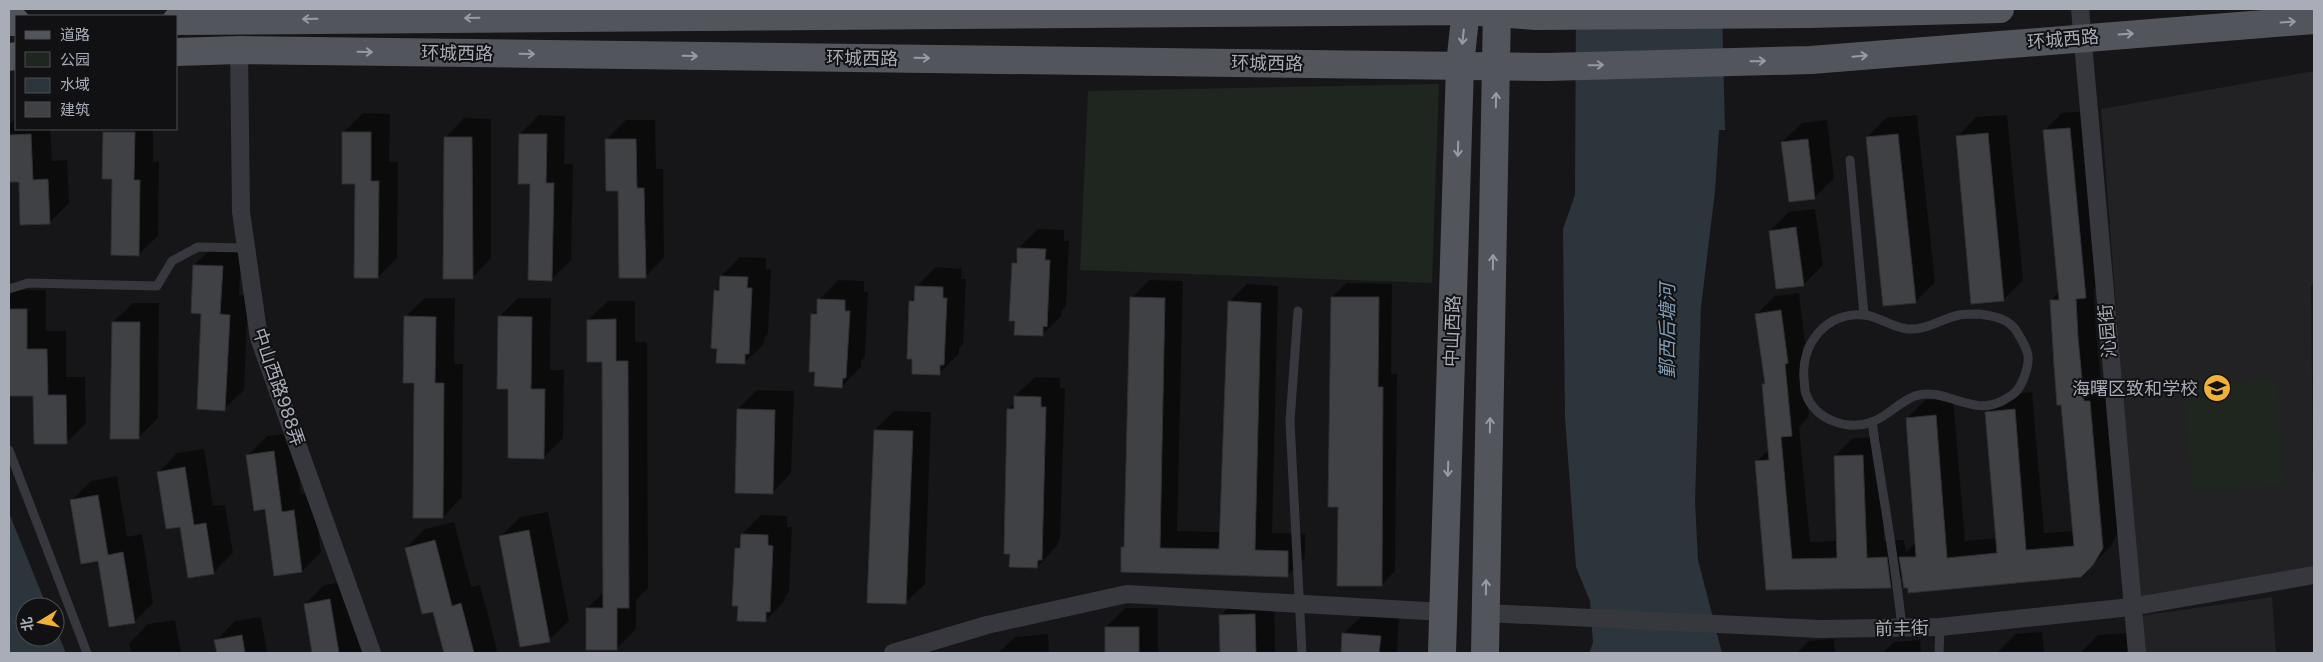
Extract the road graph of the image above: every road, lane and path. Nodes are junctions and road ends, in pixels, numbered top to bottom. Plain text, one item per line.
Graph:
1 (2000, 9) edge
2 (2080, 9) edge
3 (1466, 10) edge
4 (1497, 11) edge
5 (645, 12) edge
6 (2314, 20) edge
7 (178, 21) edge
8 (2082, 37) junction
9 (239, 50) junction
10 (178, 52) edge
11 (1460, 65) junction
12 (1497, 65) junction
13 (1850, 160) dead end
14 (246, 248) junction
15 (9, 289) edge
16 (1298, 311) dead end
17 (1864, 315) junction
18 (1872, 422) junction
19 (9, 450) edge
20 (2314, 575) edge
21 (1299, 604) junction
22 (2131, 607) junction
23 (1444, 612) junction
24 (1486, 613) junction
25 (1940, 627) junction
26 (1902, 628) junction
27 (87, 653) edge
28 (372, 653) edge
29 (893, 653) edge
30 (1302, 653) edge
31 (1442, 653) edge
32 (1485, 653) edge
33 (1939, 653) edge
34 (2137, 653) edge

1 - 4 main road, 环城西路
2 - 8 street, 沁园街
3 - 4 main road, 环城西路
3 - 5 main road, 环城西路
3 -> 11 main road, 中山西路
4 - 12 main road
5 -> 7 main road, 环城西路
8 -> 6 main road, 环城西路
12 -> 8 main road, 环城西路
8 - 22 street, 沁园街
9 - 10 main road, 环城西路
9 -> 11 main road, 环城西路
9 - 14 street, 中山西路988弄
11 - 12 main road, 环城西路
11 -> 23 main road, 中山西路
24 -> 12 main road
13 - 17 lane
14 - 15 lane
14 - 28 street, 中山西路988弄
16 - 21 lane
17 - 18 lane
17 - 18 lane
18 - 26 lane
19 - 27 lane
20 - 22 street, 前丰街
21 - 23 street
21 - 29 street
21 - 30 lane
22 - 25 street, 前丰街
22 - 34 street, 沁园街
23 - 31 main road, 中山西路
24 - 26 street, 前丰街
24 - 32 main road
25 - 26 street, 前丰街
25 - 33 lane

